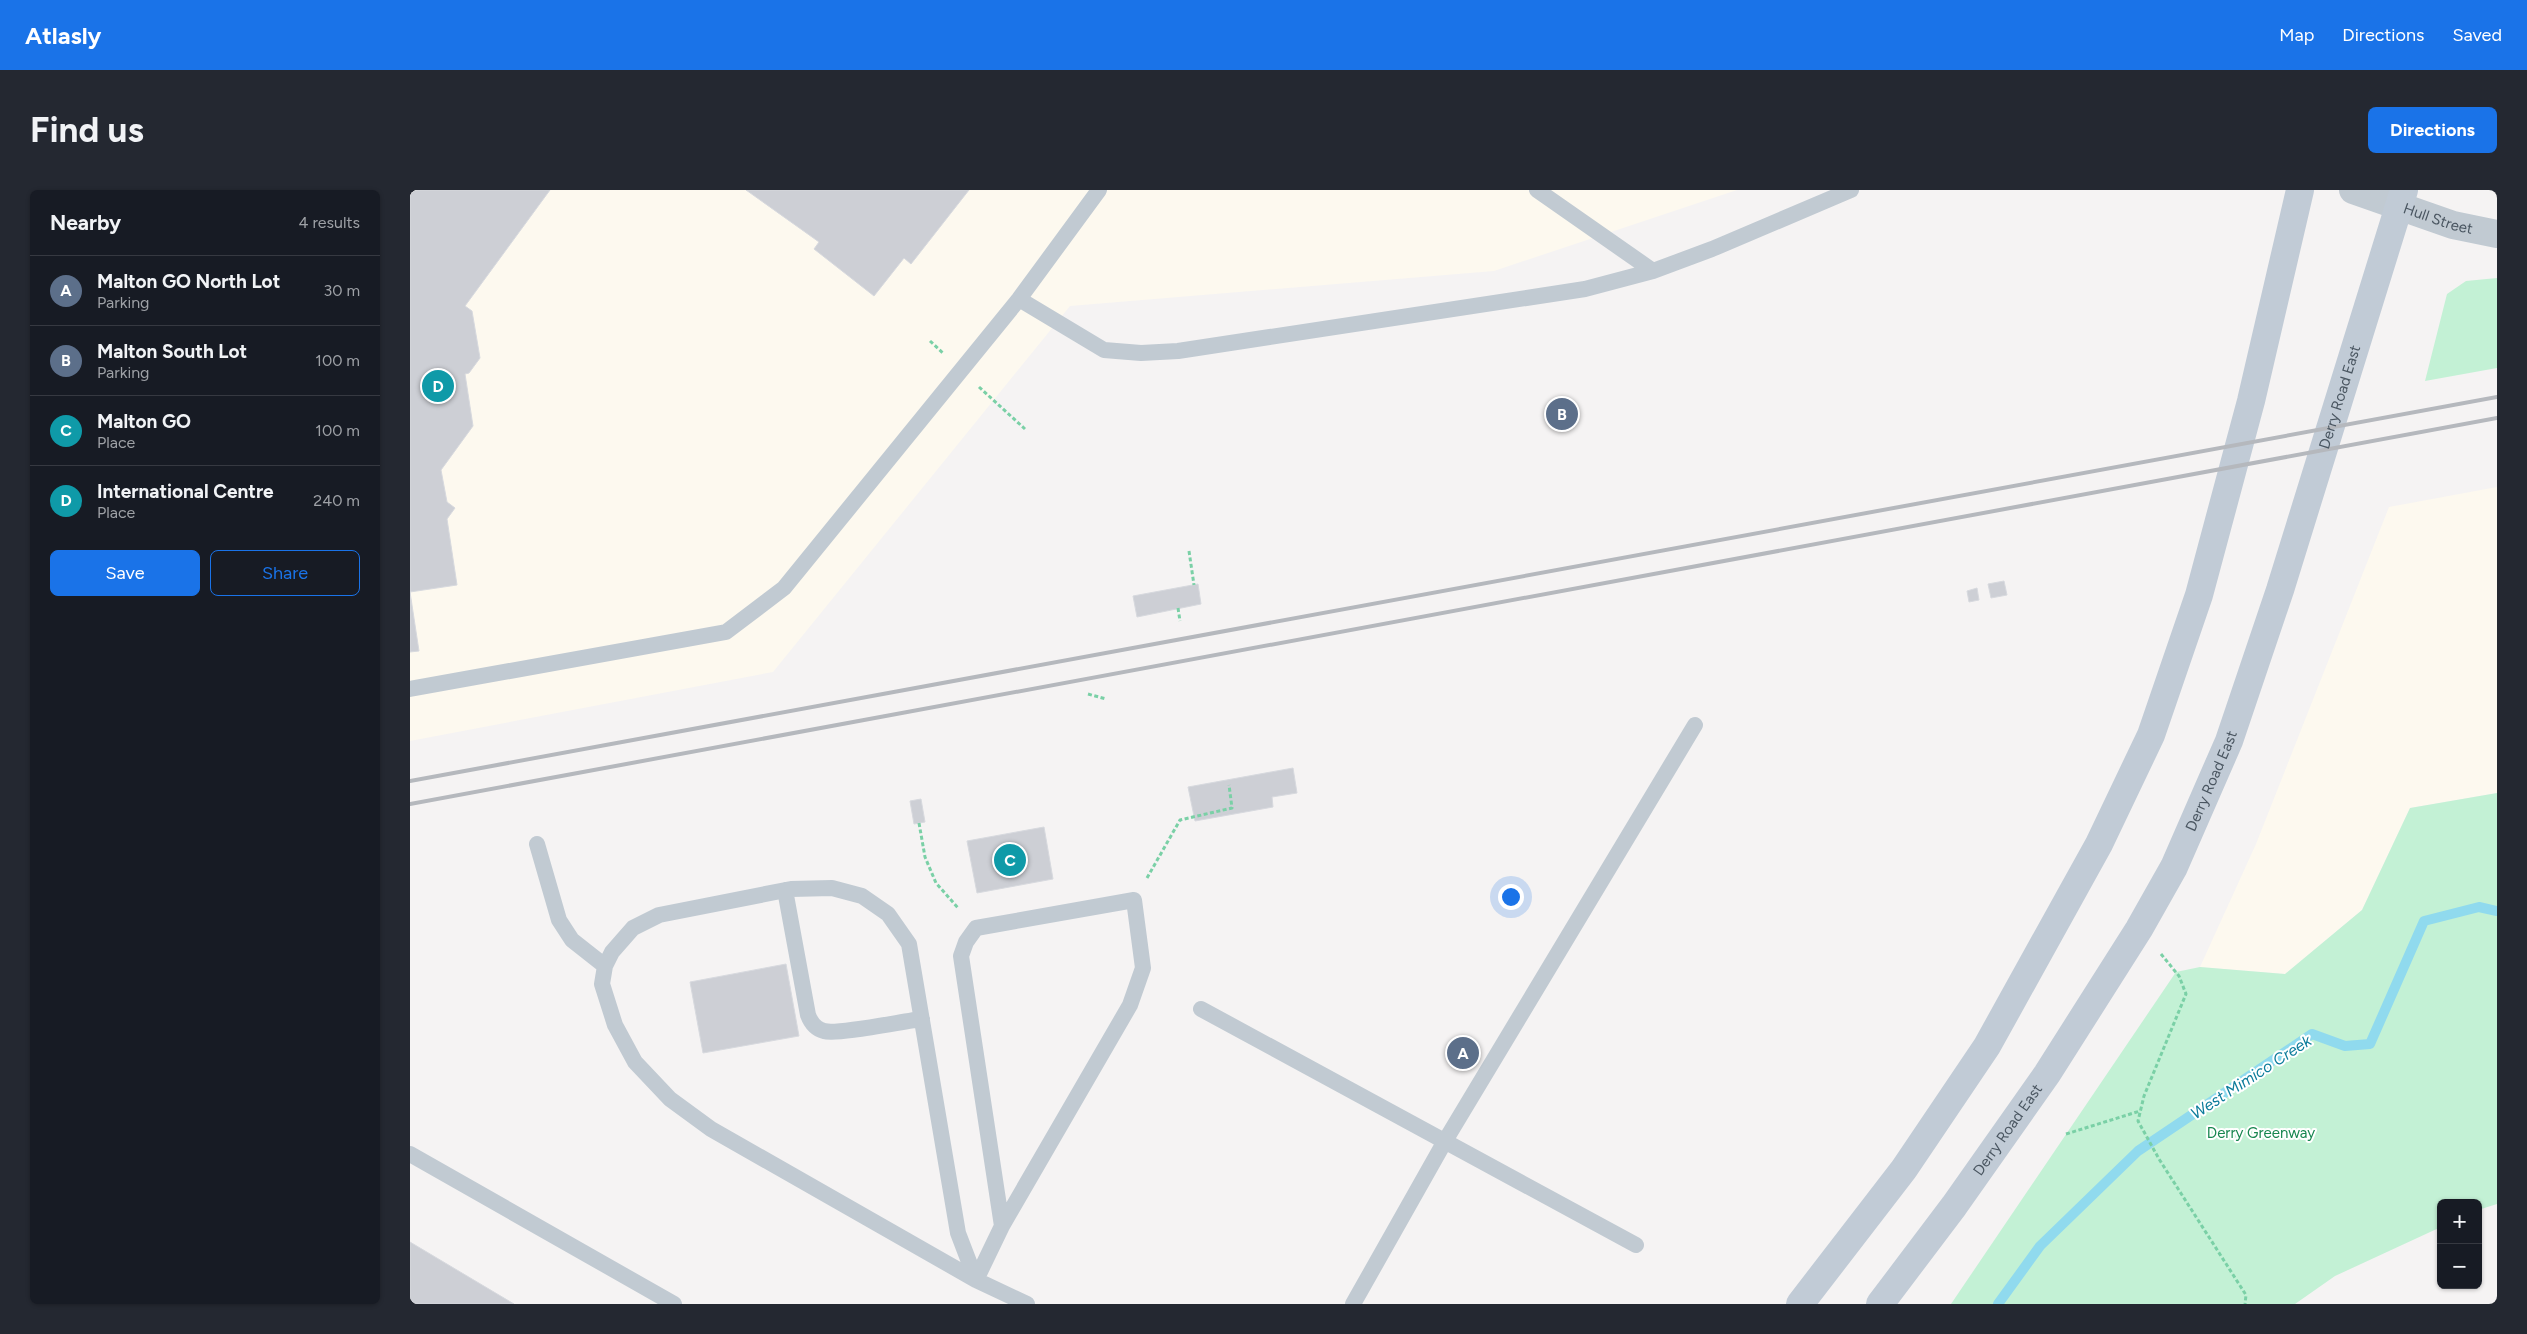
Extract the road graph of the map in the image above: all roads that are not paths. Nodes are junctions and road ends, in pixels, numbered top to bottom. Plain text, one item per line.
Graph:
1 (1099, 190) edge
2 (1536, 190) edge
3 (1851, 190) edge
4 (2300, 190) edge
5 (2353, 190) edge
6 (2401, 198) edge
7 (2497, 234) edge
8 (1652, 270) junction
9 (1018, 299) junction
10 (410, 689) edge
11 (1695, 725) dead end
12 (537, 844) dead end
13 (786, 890) junction
14 (604, 966) junction
15 (1201, 1009) dead end
16 (922, 1019) junction
17 (1444, 1141) junction
18 (410, 1154) edge
19 (1002, 1226) junction
20 (1636, 1244) dead end
21 (976, 1280) junction
22 (674, 1304) edge
23 (1027, 1304) edge
24 (1353, 1304) edge
25 (1800, 1304) edge
26 (1880, 1304) edge

1 - 9 lane
2 - 8 lane
3 - 8 lane
4 - 25 main road
5 - 6 street, Hull Street
6 - 7 street, Hull Street
6 - 26 main road, Derry Road East
8 - 9 lane
9 - 10 lane
11 - 17 lane
12 - 14 lane
13 - 14 lane
13 - 16 lane
13 - 16 lane
14 - 21 lane
15 - 17 lane
16 - 21 lane
17 - 20 lane
17 - 24 lane
18 - 22 lane
19 - 19 lane
19 - 21 lane
21 - 23 lane

